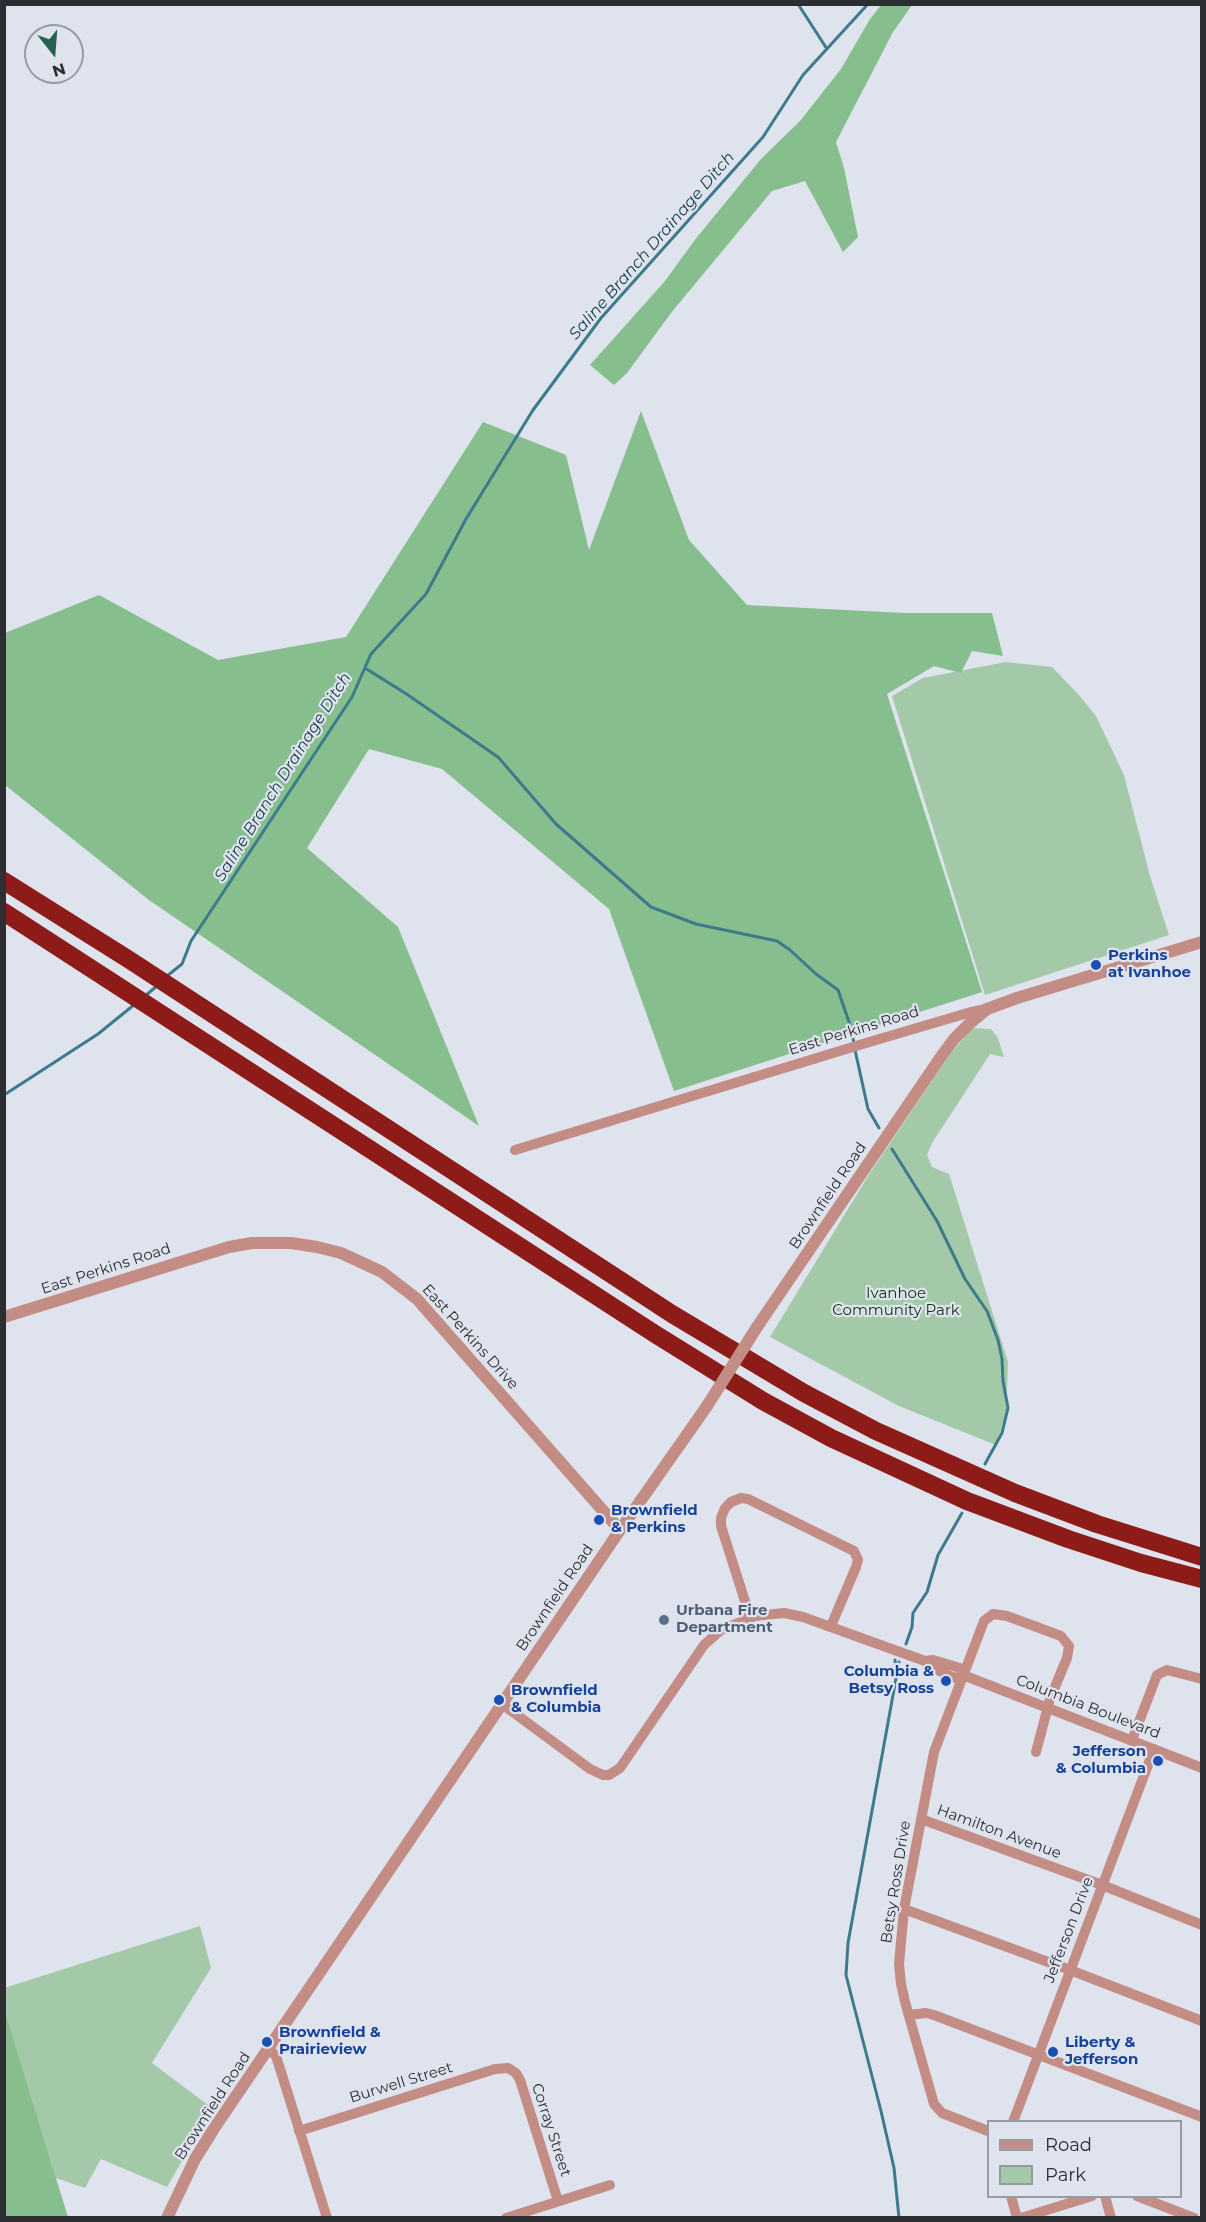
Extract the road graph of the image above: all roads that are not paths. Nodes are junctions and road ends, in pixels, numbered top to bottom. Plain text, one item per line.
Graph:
1 (4, 881) edge
2 (4, 912) edge
3 (1202, 942) edge
4 (987, 1009) junction
5 (515, 1150) dead end
6 (217, 1250) joint
7 (4, 1317) edge
8 (620, 1530) junction
9 (1202, 1557) edge
10 (1202, 1579) edge
11 (750, 1617) junction
12 (831, 1626) junction
13 (963, 1675) junction
14 (1202, 1679) edge
15 (502, 1704) junction
16 (1048, 1708) junction
17 (1132, 1740) junction
18 (1154, 1749) junction
19 (1036, 1752) dead end
20 (1202, 1767) edge
21 (921, 1819) junction
22 (1102, 1885) junction
23 (904, 1909) junction
24 (1202, 1924) edge
25 (1070, 1970) junction
26 (909, 2015) junction
27 (1202, 2021) edge
28 (268, 2048) junction
29 (1038, 2054) junction
30 (512, 2069) joint
31 (1202, 2117) edge
32 (1013, 2120) edge
33 (299, 2131) junction
34 (987, 2131) edge
35 (610, 2185) dead end
36 (1012, 2198) edge
37 (1085, 2198) edge
38 (1106, 2198) edge
39 (1142, 2198) edge
40 (558, 2201) junction
41 (167, 2217) edge
42 (327, 2217) edge
43 (506, 2217) edge
44 (1019, 2217) edge
45 (1111, 2217) edge
46 (1194, 2217) edge

1 - 9 highway
2 - 10 highway
3 - 4 street, East Perkins Road
4 - 5 street, East Perkins Road
4 - 8 street, Brownfield Road, bridge
6 - 7 street, East Perkins Road
6 - 8 street, East Perkins Drive
8 - 15 street, Brownfield Road
11 - 12 street, Columbia Boulevard
11 - 12 street
11 - 15 street, Columbia Boulevard
12 - 13 street, Columbia Boulevard
13 - 16 street, Columbia Boulevard
13 - 16 street, Betsy Ross Drive
13 - 21 street, Betsy Ross Drive
14 - 17 street
15 - 28 street, Brownfield Road
16 - 17 street, Columbia Boulevard
16 - 19 street
17 - 18 street, Columbia Boulevard
18 - 20 street, Columbia Boulevard
18 - 22 street, Jefferson Drive
21 - 22 street, Hamilton Avenue
21 - 23 street, Betsy Ross Drive
22 - 24 street, Hamilton Avenue
22 - 25 street, Jefferson Drive
23 - 25 street
23 - 26 street, Betsy Ross Drive
25 - 27 street
25 - 29 street, Jefferson Drive
26 - 29 street
26 - 34 street, Betsy Ross Drive
28 - 33 street
28 - 41 street, Brownfield Road
29 - 31 street
29 - 32 street, Jefferson Drive
30 - 33 street, Burwell Street
30 - 40 street, Corray Street
33 - 42 street
35 - 40 street
36 - 44 street
37 - 44 street
38 - 45 street
39 - 46 street
40 - 43 street

